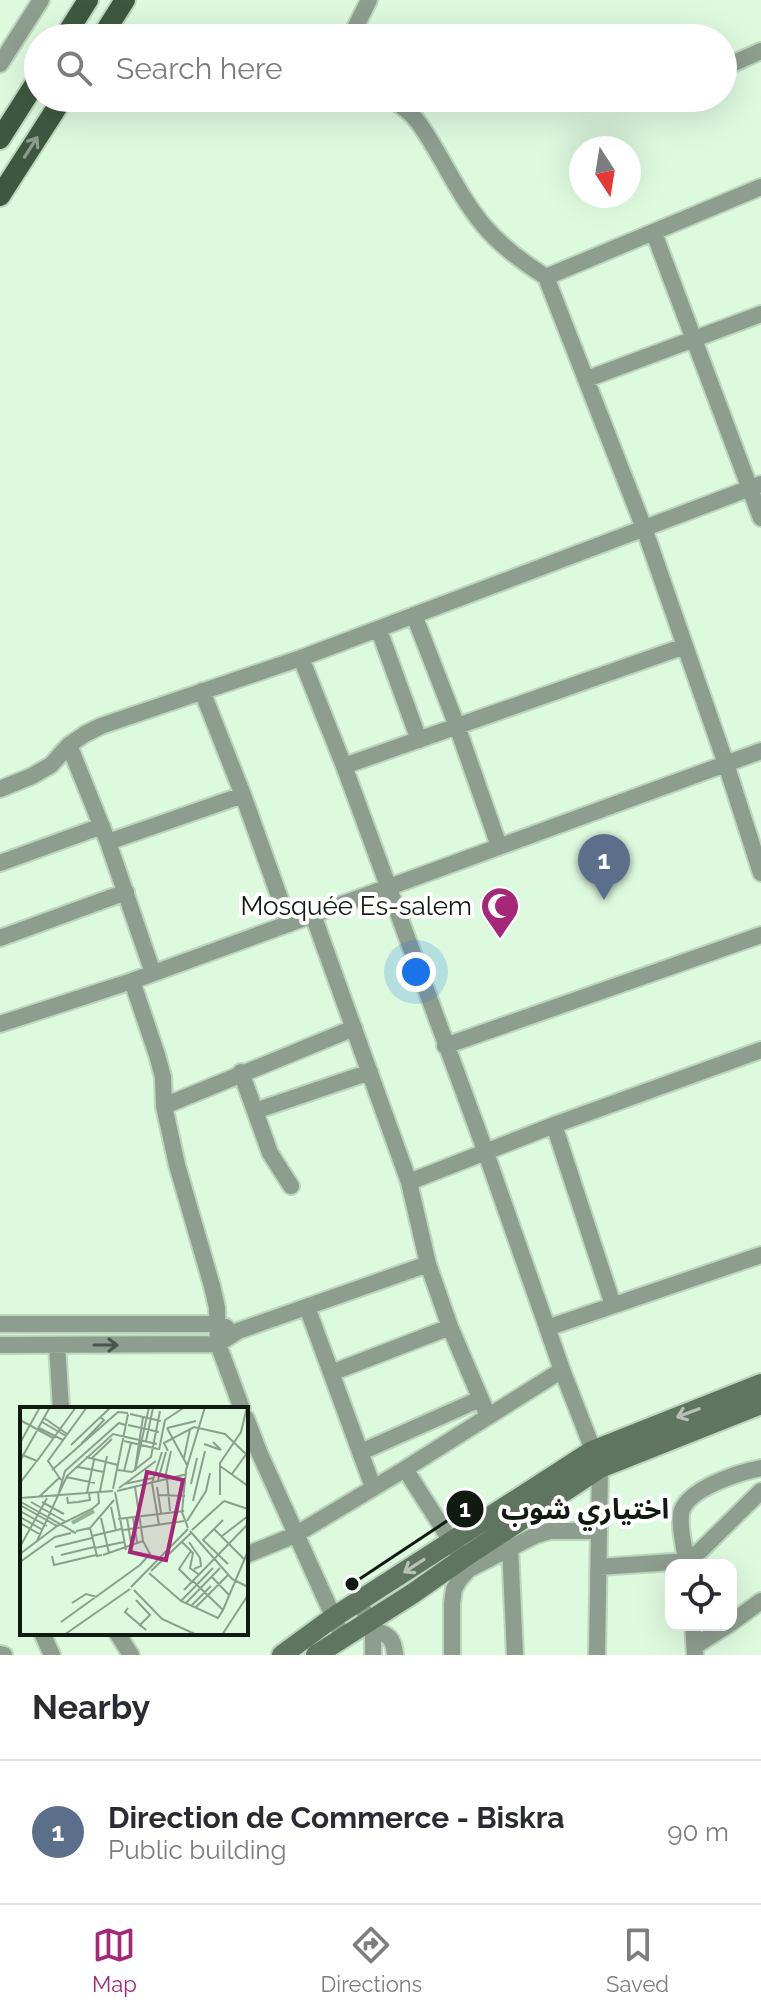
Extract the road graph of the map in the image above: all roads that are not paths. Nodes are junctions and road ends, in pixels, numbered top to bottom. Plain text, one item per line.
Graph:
1 (41, 0) edge
2 (88, 0) edge
3 (125, 0) edge
4 (369, 0) edge
5 (26, 24) edge
6 (73, 24) edge
7 (110, 24) edge
8 (357, 24) edge
9 (24, 27) edge
10 (761, 51) edge
11 (737, 62) edge
12 (0, 64) edge
13 (24, 101) edge
14 (54, 112) edge
15 (410, 112) edge
16 (0, 139) edge
17 (761, 187) edge
18 (0, 196) edge
19 (654, 233) junction
20 (546, 277) junction
21 (761, 314) edge
22 (695, 339) junction
23 (587, 379) junction
24 (756, 486) edge
25 (761, 518) edge
26 (644, 528) junction
27 (414, 615) junction
28 (379, 630) junction
29 (685, 646) junction
30 (301, 658) junction
31 (202, 691) junction
32 (457, 726) junction
33 (419, 740) junction
34 (69, 745) junction
35 (761, 751) edge
36 (726, 764) junction
37 (344, 766) junction
38 (0, 789) edge
39 (243, 795) junction
40 (105, 834) junction
41 (499, 846) junction
42 (0, 863) edge
43 (761, 873) edge
44 (388, 887) junction
45 (126, 892) junction
46 (313, 915) junction
47 (289, 924) junction
48 (761, 935) edge
49 (0, 938) edge
50 (153, 973) junction
51 (132, 981) junction
52 (0, 1024) edge
53 (354, 1028) junction
54 (445, 1046) junction
55 (761, 1050) edge
56 (241, 1072) junction
57 (370, 1072) junction
58 (164, 1106) junction
59 (255, 1111) junction
60 (554, 1125) junction
61 (485, 1150) junction
62 (409, 1182) junction
63 (291, 1186) dead end
64 (761, 1255) edge
65 (428, 1264) junction
66 (613, 1305) junction
67 (307, 1307) junction
68 (0, 1324) edge
69 (217, 1324) junction
70 (450, 1327) junction
71 (547, 1328) junction
72 (238, 1331) junction
73 (218, 1344) junction
74 (0, 1345) edge
75 (57, 1345) junction
76 (562, 1370) junction
77 (331, 1373) junction
78 (761, 1384) edge
79 (480, 1399) junction
80 (761, 1404) edge
81 (61, 1407) edge
82 (241, 1407) edge
83 (488, 1416) junction
84 (248, 1431) edge
85 (361, 1452) junction
86 (252, 1456) edge
87 (596, 1460) junction
88 (761, 1468) edge
89 (405, 1469) junction
90 (373, 1487) junction
91 (761, 1491) edge
92 (599, 1531) junction
93 (295, 1535) junction
94 (510, 1547) junction
95 (456, 1550) junction
96 (248, 1554) edge
97 (687, 1559) edge
98 (691, 1559) edge
99 (665, 1564) edge
100 (599, 1567) junction
101 (359, 1601) junction
102 (761, 1601) edge
103 (334, 1617) junction
104 (737, 1619) edge
105 (371, 1625) junction
106 (693, 1631) edge
107 (721, 1631) edge
108 (43, 1635) edge
109 (118, 1635) edge
110 (343, 1638) junction
111 (695, 1651) edge
112 (52, 1655) edge
113 (131, 1655) edge
114 (282, 1655) edge
115 (316, 1655) edge
116 (373, 1655) edge
117 (395, 1655) edge
118 (452, 1655) edge
119 (515, 1655) edge
120 (597, 1655) edge

1 - 5 street
2 - 6 main road
3 - 7 main road
4 - 8 street
9 - 12 street
10 - 11 street
13 - 16 main road
18 -> 14 main road
15 - 20 street
17 - 19 street
19 - 20 street
19 - 22 street
20 - 23 street
21 - 22 street
22 - 23 street
22 - 24 street
23 - 26 street
24 - 25 street
24 - 26 street
26 - 27 street
26 - 29 street
27 - 28 street
27 - 32 street
28 - 30 street
28 - 33 street
29 - 32 street
29 - 36 street
30 - 31 street
30 - 37 street
31 - 34 street
31 - 39 street
32 - 33 street
32 - 41 street
33 - 37 street
34 - 38 street
34 - 40 street
35 - 36 street
36 - 41 street
36 - 43 street
37 - 44 street
39 - 40 street
39 - 47 street
40 - 42 street
40 - 45 street
41 - 44 street
44 - 46 street
44 - 54 street
45 - 49 street
45 - 50 street
46 - 47 street
46 - 53 street
47 - 50 street
48 - 54 street
50 - 51 street
51 - 52 street
51 - 58 street
53 - 56 street
53 - 57 street
54 - 61 street
55 - 60 street
56 - 58 street
56 - 59 street
57 - 59 street
57 - 62 street
58 - 69 street
59 - 63 street
60 - 61 street
60 - 66 street
61 - 62 street
61 - 71 street
62 - 65 street
64 - 66 street
65 - 67 street
65 - 70 street
66 - 71 street
67 - 72 street
67 - 77 street
68 - 69 street
69 - 72 street
69 - 73 street
70 - 77 street
70 - 79 street
71 - 76 street
72 - 73 street
75 -> 73 street
73 - 82 street
74 - 75 street
75 - 81 street
76 - 83 street
76 - 87 street
77 - 85 street
78 -> 87 street
79 - 83 street
79 - 85 street
80 - 87 street
83 - 89 street
84 - 86 street
85 - 90 street
86 - 93 street
87 - 92 street
87 - 95 street
88 - 97 street
89 - 90 street
89 - 95 street
90 - 93 street
91 - 98 street
92 - 94 street
92 - 100 street
93 - 96 street
93 - 103 street
94 - 118 street
94 - 119 street
95 -> 101 street
95 - 105 street
99 - 100 street
100 - 120 street
101 - 103 street
101 - 105 street
102 - 104 street
103 - 110 street
103 - 114 street
105 - 110 street
105 - 116 street
105 - 117 street
106 - 111 street
107 - 111 street
108 - 112 street
109 - 113 street
110 - 115 street

